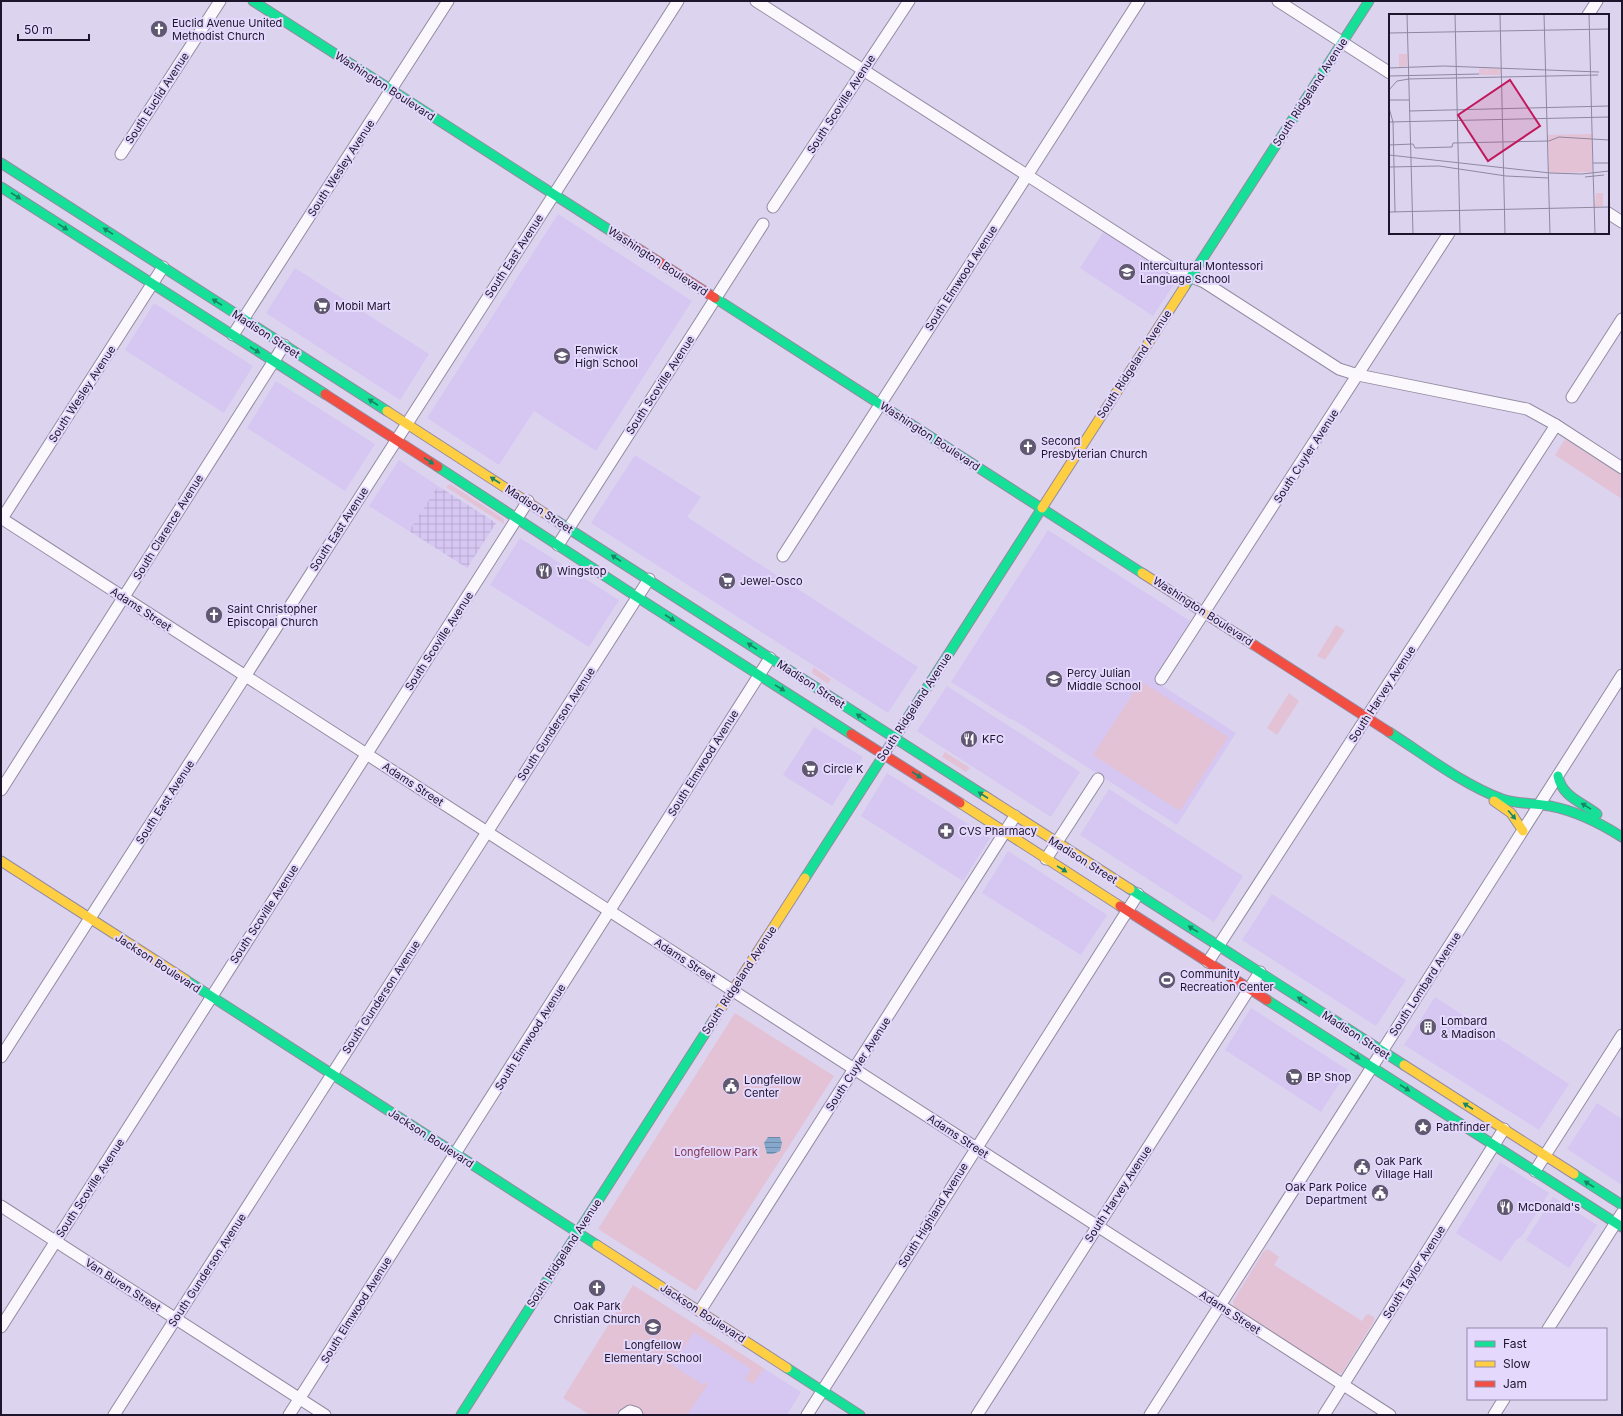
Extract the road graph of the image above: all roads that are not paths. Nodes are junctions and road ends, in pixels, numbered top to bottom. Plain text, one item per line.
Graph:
1 (220, 1) edge
2 (253, 1) edge
3 (448, 1) edge
4 (678, 1) edge
5 (756, 1) edge
6 (909, 1) edge
7 (1139, 1) edge
8 (1278, 1) edge
9 (1369, 1) edge
10 (1597, 1) edge
11 (1589, 14) edge
12 (1342, 42) junction
13 (864, 70) junction
14 (1389, 71) edge
15 (391, 90) junction
16 (120, 154) dead end
17 (1, 163) edge
18 (1027, 175) junction
19 (1, 187) edge
20 (554, 194) junction
21 (773, 207) dead end
22 (1609, 214) edge
23 (1622, 222) edge
24 (763, 224) dead end
25 (1448, 234) edge
26 (163, 267) junction
27 (1190, 276) junction
28 (152, 284) junction
29 (716, 298) junction
30 (243, 318) junction
31 (1622, 319) edge
32 (233, 335) junction
33 (284, 345) junction
34 (273, 361) junction
35 (1358, 375) junction
36 (1572, 397) dead end
37 (881, 404) junction
38 (406, 424) junction
39 (1556, 425) junction
40 (396, 440) junction
41 (1622, 468) edge
42 (528, 501) junction
43 (1042, 508) junction
44 (517, 518) junction
45 (1, 519) edge
46 (569, 528) junction
47 (558, 545) junction
48 (783, 556) dead end
49 (649, 579) junction
50 (123, 597) junction
51 (637, 597) junction
52 (1204, 612) junction
53 (770, 658) junction
54 (760, 675) junction
55 (1622, 675) edge
56 (245, 676) junction
57 (1162, 679) dead end
58 (1367, 717) junction
59 (894, 738) junction
60 (367, 754) junction
61 (884, 754) junction
62 (1558, 776) junction
63 (1098, 779) dead end
64 (1476, 786) junction
65 (1, 790) edge
66 (1539, 805) junction
67 (1015, 816) junction
68 (1523, 831) junction
69 (487, 832) junction
70 (1005, 833) junction
71 (1618, 834) edge
72 (1057, 843) junction
73 (1046, 859) junction
74 (1, 862) edge
75 (1138, 894) junction
76 (609, 911) junction
77 (1127, 911) junction
78 (90, 919) junction
79 (1219, 946) junction
80 (1208, 962) junction
81 (1260, 972) junction
82 (1249, 989) junction
83 (732, 991) junction
84 (212, 997) junction
85 (1622, 1035) edge
86 (1382, 1051) junction
87 (1, 1057) edge
88 (1372, 1067) junction
89 (854, 1069) junction
90 (332, 1074) junction
91 (1504, 1129) junction
92 (1494, 1145) junction
93 (976, 1148) junction
94 (455, 1154) junction
95 (1545, 1156) junction
96 (1535, 1171) junction
97 (1622, 1205) edge
98 (1, 1206) edge
99 (1622, 1213) edge
100 (1619, 1225) edge
101 (1097, 1226) junction
102 (578, 1232) junction
103 (56, 1242) junction
104 (1220, 1305) junction
105 (700, 1311) junction
106 (176, 1319) junction
107 (1, 1327) edge
108 (1549, 1328) edge
109 (1343, 1385) junction
110 (823, 1391) junction
111 (299, 1398) junction
112 (1503, 1400) edge
113 (114, 1415) edge
114 (289, 1415) edge
115 (325, 1415) edge
116 (461, 1415) edge
117 (624, 1415) edge
118 (637, 1415) edge
119 (807, 1415) edge
120 (860, 1415) edge
121 (977, 1415) edge
122 (1150, 1415) edge
123 (1324, 1415) edge
124 (1390, 1415) edge
125 (1494, 1415) edge

1 - 16 street, South Euclid Avenue
2 - 15 street, Washington Boulevard
3 - 15 street, South Wesley Avenue
4 - 20 street, South East Avenue
5 - 13 street
6 - 13 street, South Scoville Avenue
7 - 18 street, South Elmwood Avenue
8 - 12 street
9 - 12 street, South Ridgeland Avenue
10 - 11 street
12 - 14 street
12 - 27 street, South Ridgeland Avenue
13 - 18 street
13 - 21 street, South Scoville Avenue
15 - 20 street, Washington Boulevard
15 - 30 street, South Wesley Avenue
26 -> 17 street, Madison Street
18 - 27 street
18 - 37 street, South Elmwood Avenue
19 -> 28 street, Madison Street
20 - 29 street, Washington Boulevard
20 - 38 street, South East Avenue
22 - 23 street
24 - 29 street, South Scoville Avenue
25 - 35 street, South Cuyler Avenue
26 - 28 street, South Wesley Avenue
30 -> 26 street, Madison Street
27 - 35 street
27 - 43 street, South Ridgeland Avenue
28 - 32 street, Madison Street
28 - 45 street, South Wesley Avenue
29 - 37 street, Washington Boulevard
29 - 46 street, South Scoville Avenue
30 - 32 street, South Wesley Avenue
30 - 33 street, Madison Street
31 - 36 street
32 -> 34 street, Madison Street
33 - 34 street, South Clarence Avenue
38 -> 33 street, Madison Street
34 - 40 street, Madison Street
34 - 50 street, South Clarence Avenue
35 - 39 street
35 - 52 street, South Cuyler Avenue
37 - 43 street, Washington Boulevard
37 - 48 street, South Elmwood Avenue
38 - 40 street, South East Avenue
42 -> 38 street, Madison Street
39 - 41 street
39 - 58 street, South Harvey Avenue
40 -> 44 street, Madison Street
40 - 56 street, South East Avenue
42 - 44 street, South Scoville Avenue
42 - 46 street, Madison Street
43 - 52 street, Washington Boulevard
43 - 59 street, South Ridgeland Avenue
44 - 47 street, Madison Street
44 - 60 street, South Scoville Avenue
45 - 50 street, Adams Street
46 - 47 street, South Scoville Avenue
49 -> 46 street, Madison Street
47 - 51 street, Madison Street
49 - 51 street, South Gunderson Avenue
53 -> 49 street, Madison Street
50 - 56 street, Adams Street
50 - 65 street, South Clarence Avenue
51 -> 54 street, Madison Street
51 - 69 street, South Gunderson Avenue
52 - 57 street, South Cuyler Avenue
52 - 58 street, Washington Boulevard
53 - 54 street, South Elmwood Avenue
59 -> 53 street, Madison Street
54 -> 61 street, Madison Street
54 - 76 street, South Elmwood Avenue
55 - 62 street, South Lombard Avenue
56 - 60 street, Adams Street
56 - 78 street, South East Avenue
58 - 64 street, Washington Boulevard
58 - 79 street, South Harvey Avenue
59 - 61 street, South Ridgeland Avenue
67 -> 59 street, Madison Street
60 - 69 street, Adams Street
60 - 84 street, South Scoville Avenue
61 -> 70 street, Madison Street
61 - 83 street, South Ridgeland Avenue
62 - 66 street, South Lombard Avenue
71 -> 62 street
63 - 72 street
64 - 66 street, Washington Boulevard
64 -> 68 street
66 - 68 street, South Lombard Avenue
66 - 71 street, Washington Boulevard
67 - 70 street, South Cuyler Avenue
67 - 72 street, Madison Street
68 - 86 street, South Lombard Avenue
69 - 76 street, Adams Street
69 - 90 street, South Gunderson Avenue
70 - 73 street, Madison Street
70 - 89 street, South Cuyler Avenue
72 - 73 street
72 - 75 street, Madison Street
73 -> 77 street, Madison Street
74 - 78 street, Jackson Boulevard
75 - 77 street, South Highland Avenue
79 -> 75 street, Madison Street
76 - 83 street, Adams Street
76 - 94 street, South Elmwood Avenue
77 - 80 street, Madison Street
77 - 93 street, South Highland Avenue
78 - 84 street, Jackson Boulevard
78 - 87 street, South East Avenue
79 - 80 street, South Harvey Avenue
79 - 81 street, Madison Street
80 - 82 street, Madison Street
81 - 82 street, South Harvey Avenue
86 -> 81 street, Madison Street
82 -> 88 street, Madison Street
82 - 101 street, South Harvey Avenue
83 - 89 street, Adams Street
83 - 102 street, South Ridgeland Avenue
84 - 90 street, Jackson Boulevard
84 - 103 street, South Scoville Avenue
85 - 95 street
86 - 88 street, South Lombard Avenue
91 -> 86 street, Madison Street
88 -> 92 street, Madison Street
88 - 104 street, South Lombard Avenue
89 - 93 street, Adams Street
89 - 105 street, South Cuyler Avenue
90 - 94 street, Jackson Boulevard
90 - 106 street, South Gunderson Avenue
91 - 92 street, South Taylor Avenue
91 - 95 street, Madison Street
92 - 96 street, Madison Street
92 - 109 street, South Taylor Avenue
93 - 101 street, Adams Street
93 - 110 street, South Highland Avenue
94 - 102 street, Jackson Boulevard
94 - 111 street, South Elmwood Avenue
95 - 96 street
97 -> 95 street, Madison Street
96 - 100 street, Madison Street
98 - 103 street, Van Buren Street
99 - 100 street
100 - 108 street
101 - 104 street, Adams Street
101 - 121 street, South Harvey Avenue
102 - 105 street, Jackson Boulevard
102 - 116 street, South Ridgeland Avenue
103 - 106 street, Van Buren Street
103 - 107 street, South Scoville Avenue
104 - 109 street, Adams Street
104 - 122 street, South Lombard Avenue
105 - 110 street, Jackson Boulevard
106 - 111 street, Van Buren Street
106 - 113 street, South Gunderson Avenue
109 - 123 street, South Taylor Avenue
109 - 124 street, Adams Street
110 - 119 street, South Highland Avenue
110 - 120 street, Jackson Boulevard
111 - 114 street, South Elmwood Avenue
111 - 115 street, Van Buren Street
112 - 125 street
117 - 118 street

